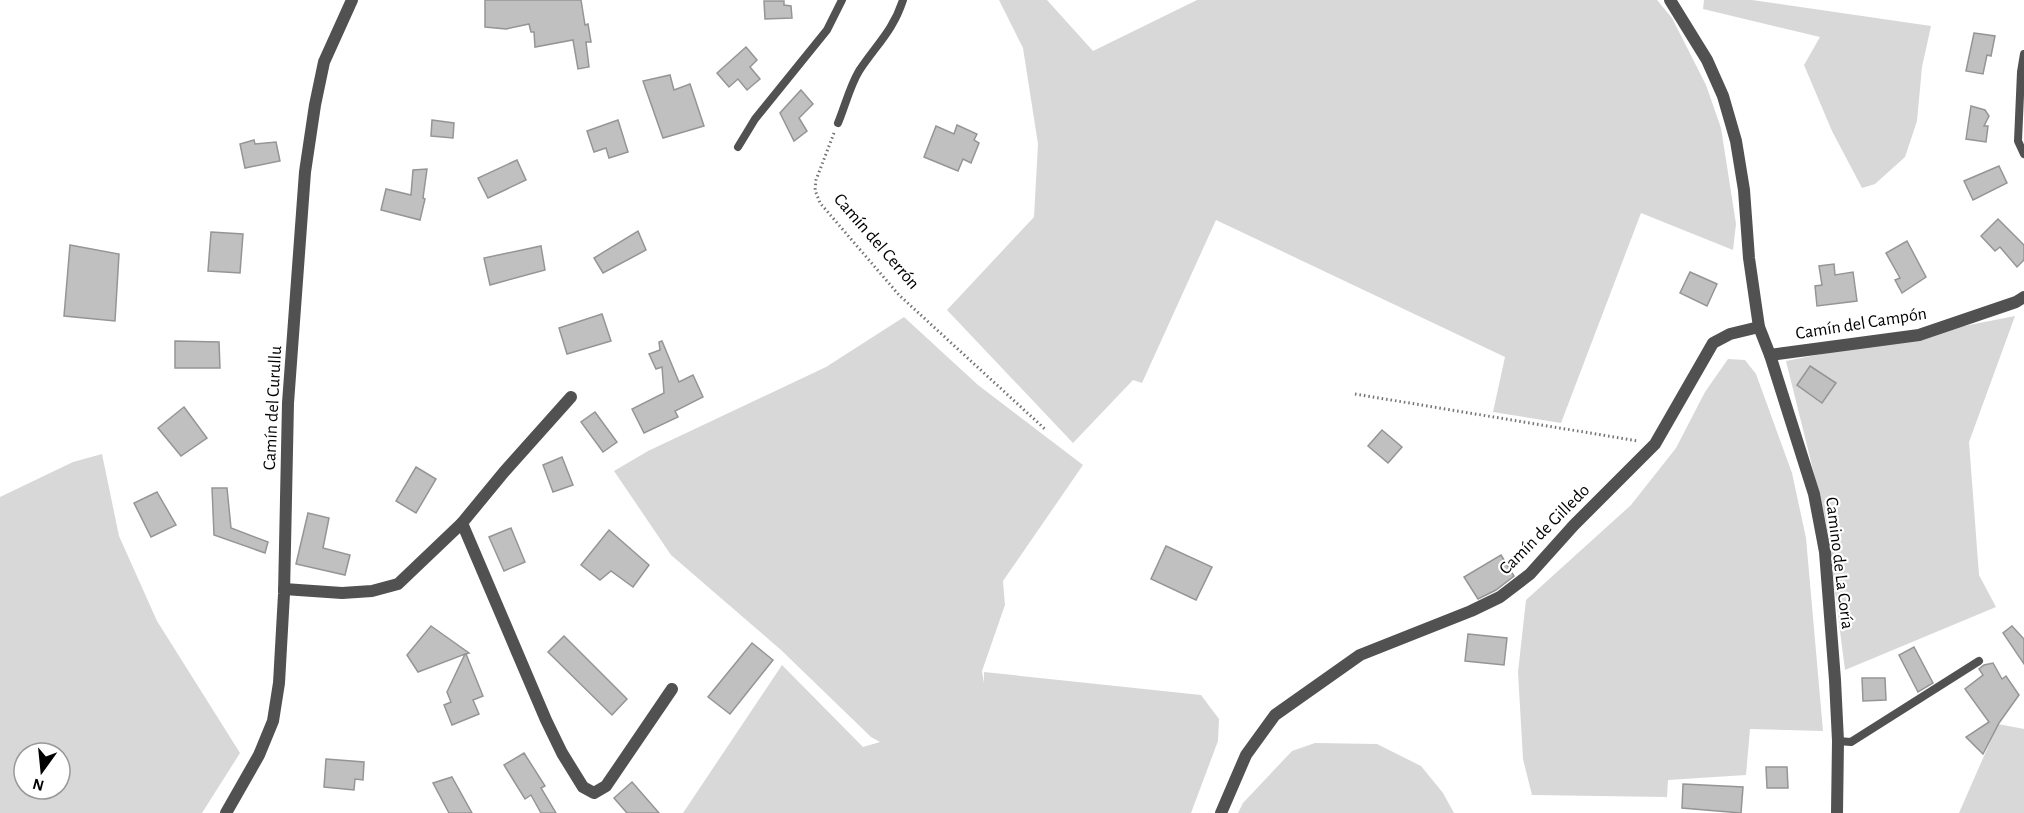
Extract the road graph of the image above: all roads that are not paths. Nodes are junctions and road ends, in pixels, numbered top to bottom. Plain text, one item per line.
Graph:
1 (352, 0) edge
2 (842, 0) edge
3 (903, 0) edge
4 (1670, 0) edge
5 (2024, 54) edge
6 (838, 123) road end
7 (738, 147) dead end
8 (2024, 154) edge
9 (2024, 297) edge
10 (1759, 327) junction
11 (1770, 355) junction
12 (571, 397) dead end
13 (462, 523) junction
14 (284, 589) junction
15 (1979, 662) dead end
16 (672, 689) dead end
17 (1838, 741) junction
18 (226, 813) edge
19 (1221, 813) edge
20 (1836, 813) edge

1 - 14 street, Camín del Curullu
2 - 7 lane
3 - 6 lane
4 - 10 street, Camino de La Coría
5 - 8 lane
9 - 11 street, Camín del Campón
10 - 11 street, Camino de La Coría
10 - 19 street, Camín de Gilledo
11 - 17 street, Camino de La Coría
12 - 13 street
13 - 14 street
13 - 16 street
14 - 18 street, Camín del Curullu
15 - 17 lane
17 - 20 street, Camino de La Coría

